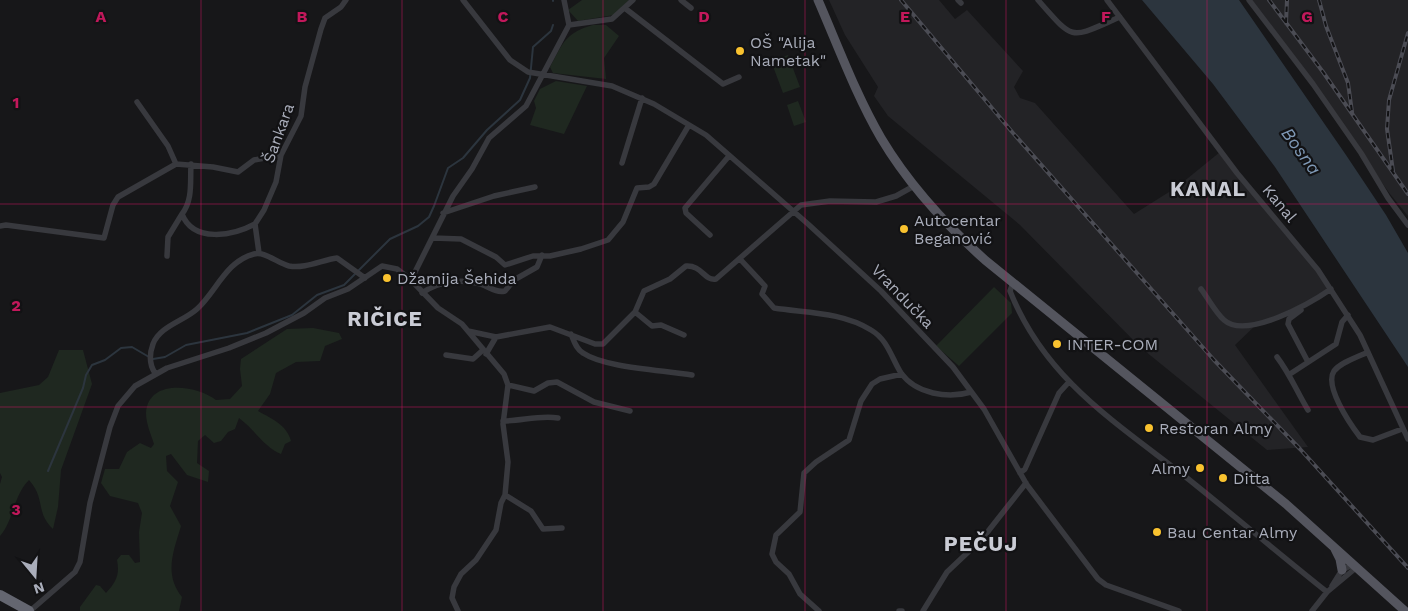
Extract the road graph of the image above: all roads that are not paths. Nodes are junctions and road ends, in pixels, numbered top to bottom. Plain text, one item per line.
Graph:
1 (346, 0) edge
2 (463, 0) edge
3 (564, 0) edge
4 (633, 0) edge
5 (681, 0) edge
6 (818, 0) edge
7 (1038, 0) edge
8 (1249, 0) edge
9 (1110, 1) edge
10 (691, 8) dead end
11 (626, 9) junction
12 (1120, 17) junction
13 (569, 25) junction
14 (542, 75) junction
15 (739, 77) dead end
16 (642, 98) junction
17 (137, 102) dead end
18 (689, 125) junction
19 (281, 155) junction
20 (729, 156) junction
21 (622, 163) dead end
22 (176, 164) junction
23 (191, 164) junction
24 (914, 186) junction
25 (535, 187) dead end
26 (792, 212) junction
27 (443, 213) junction
28 (182, 214) junction
29 (255, 224) junction
30 (1408, 224) edge
31 (0, 226) edge
32 (710, 235) dead end
33 (433, 238) junction
34 (259, 253) junction
35 (542, 255) junction
36 (167, 256) dead end
37 (740, 260) junction
38 (365, 278) junction
39 (410, 280) junction
40 (1013, 283) junction
41 (1201, 289) dead end
42 (1331, 289) junction
43 (422, 293) junction
44 (1303, 307) junction
45 (635, 312) junction
46 (1348, 315) junction
47 (468, 331) junction
48 (571, 334) junction
49 (684, 335) dead end
50 (496, 337) junction
51 (485, 352) junction
52 (1368, 352) junction
53 (446, 355) dead end
54 (1277, 357) dead end
55 (1308, 362) junction
56 (154, 373) junction
57 (902, 374) junction
58 (1290, 374) junction
59 (692, 375) dead end
60 (1068, 382) junction
61 (508, 385) junction
62 (971, 392) junction
63 (1308, 410) dead end
64 (630, 411) dead end
65 (558, 418) dead end
66 (503, 421) junction
67 (1402, 429) junction
68 (1408, 439) edge
69 (1020, 473) junction
70 (1026, 483) junction
71 (505, 495) junction
72 (562, 528) dead end
73 (1332, 543) junction
74 (1356, 565) junction
75 (1342, 570) junction
76 (1332, 587) junction
77 (1327, 592) junction
78 (0, 595) edge
79 (30, 611) edge
80 (458, 611) edge
81 (819, 611) edge
82 (923, 611) edge
83 (1179, 611) edge
84 (1312, 611) edge
85 (1405, 611) edge

1 - 19 street, Šankara
2 - 14 street, Vrandučka
3 - 13 street
4 - 11 street
5 - 10 street
6 - 24 main road
7 - 12 street
8 - 30 street
9 - 12 street, Kanal
11 - 13 street
11 - 15 street
12 - 42 street, Kanal
13 - 14 street
14 - 16 street, Vrandučka
14 - 27 street
16 - 18 street, Vrandučka
16 - 21 street
17 - 22 street
18 - 20 street, Vrandučka
18 - 35 street
19 - 23 street
19 - 29 street, Šankara
20 - 26 street, Vrandučka
20 - 32 street
22 - 23 street
22 - 31 street
23 - 28 street
24 - 26 street
24 - 40 main road
25 - 27 street
26 - 37 street
26 - 62 street, Vrandučka
27 - 33 street
28 - 29 street
28 - 36 street
29 - 34 street
33 - 35 street
33 - 39 street
34 - 38 street
34 - 56 street
35 - 43 street
37 - 45 street
37 - 57 street
38 - 39 street
38 - 56 street
39 - 43 street
40 - 60 street
40 - 73 main road
41 - 44 street
42 - 44 street
42 - 46 street, Kanal
43 - 47 street
44 - 55 street
45 - 48 street
45 - 49 street
46 - 52 street, Kanal
46 - 55 street
47 - 50 street
47 - 51 street
48 - 50 street
48 - 59 street
50 - 51 street
51 - 53 street
51 - 61 street
52 - 67 street, Kanal
52 - 67 street
54 - 58 street
55 - 58 street
56 - 79 street
57 - 62 street
57 - 81 street
58 - 63 street
60 - 69 street
60 - 77 street
61 - 64 street
61 - 66 street
62 - 69 street, Vrandučka
65 - 66 street
66 - 71 street
67 - 68 street, Kanal
69 - 70 street, Vrandučka
70 - 82 street
70 - 83 street, Vrandučka
71 - 72 street
71 - 80 street
73 - 74 main road
73 - 75 main road
74 - 75 street
74 - 76 street
74 - 85 main road
75 - 76 street
76 - 77 street
77 - 84 street
78 - 79 highway

